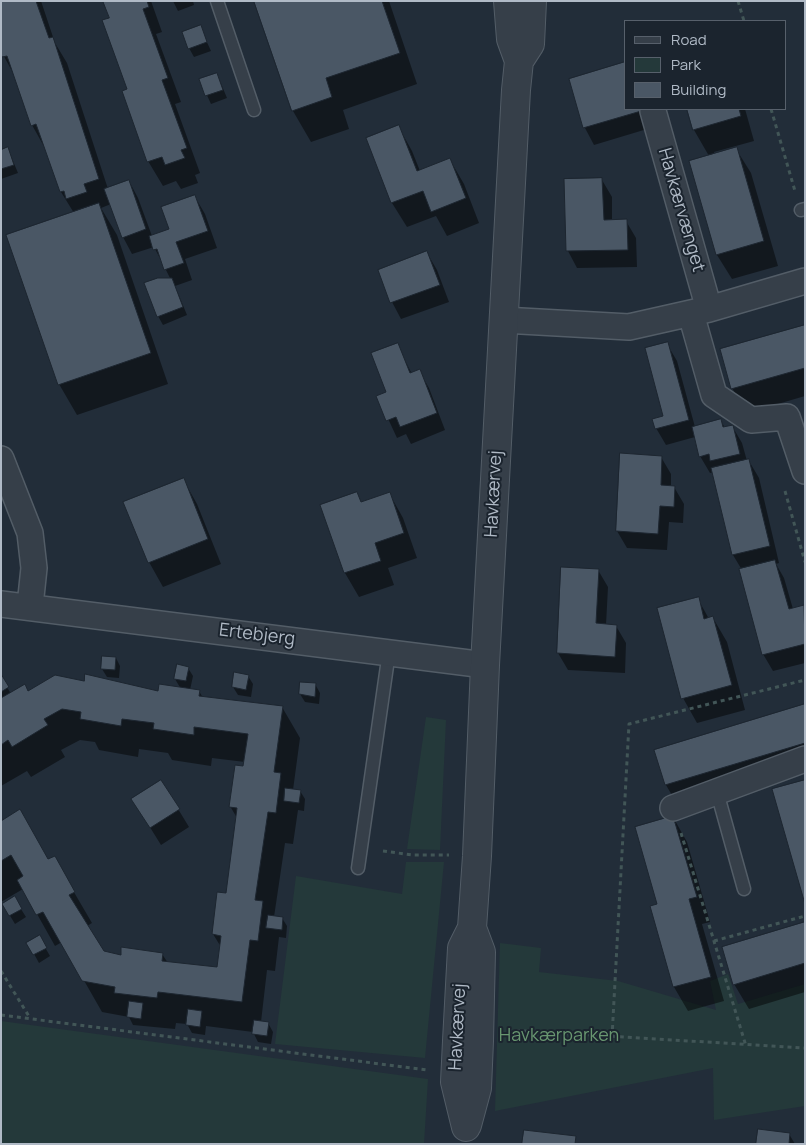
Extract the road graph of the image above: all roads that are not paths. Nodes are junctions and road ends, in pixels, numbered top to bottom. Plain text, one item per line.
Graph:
1 (216, 1) edge
2 (508, 1) edge
3 (532, 1) edge
4 (519, 61) junction
5 (254, 110) dead end
6 (654, 111) dead end
7 (805, 281) edge
8 (700, 312) junction
9 (503, 320) junction
10 (1, 460) edge
11 (805, 471) edge
12 (1, 604) edge
13 (30, 606) junction
14 (390, 652) junction
15 (485, 664) junction
16 (805, 759) edge
17 (717, 792) junction
18 (673, 808) road end
19 (358, 868) dead end
20 (744, 889) dead end
21 (465, 1135) edge

1 - 5 lane
2 - 4 street, Havkærvej
3 - 4 street, Havkærvej
4 - 9 street, Havkærvej
6 - 8 street, Havkærvænget
7 - 8 street
8 - 9 street
8 - 11 street, Havkærvænget
9 - 15 street, Havkærvej
10 - 13 street
12 - 13 street, Ertebjerg
13 - 14 street, Ertebjerg
14 - 15 street, Ertebjerg
14 - 19 lane
15 - 21 street, Havkærvej
16 - 17 street
17 - 18 street
17 - 20 lane

